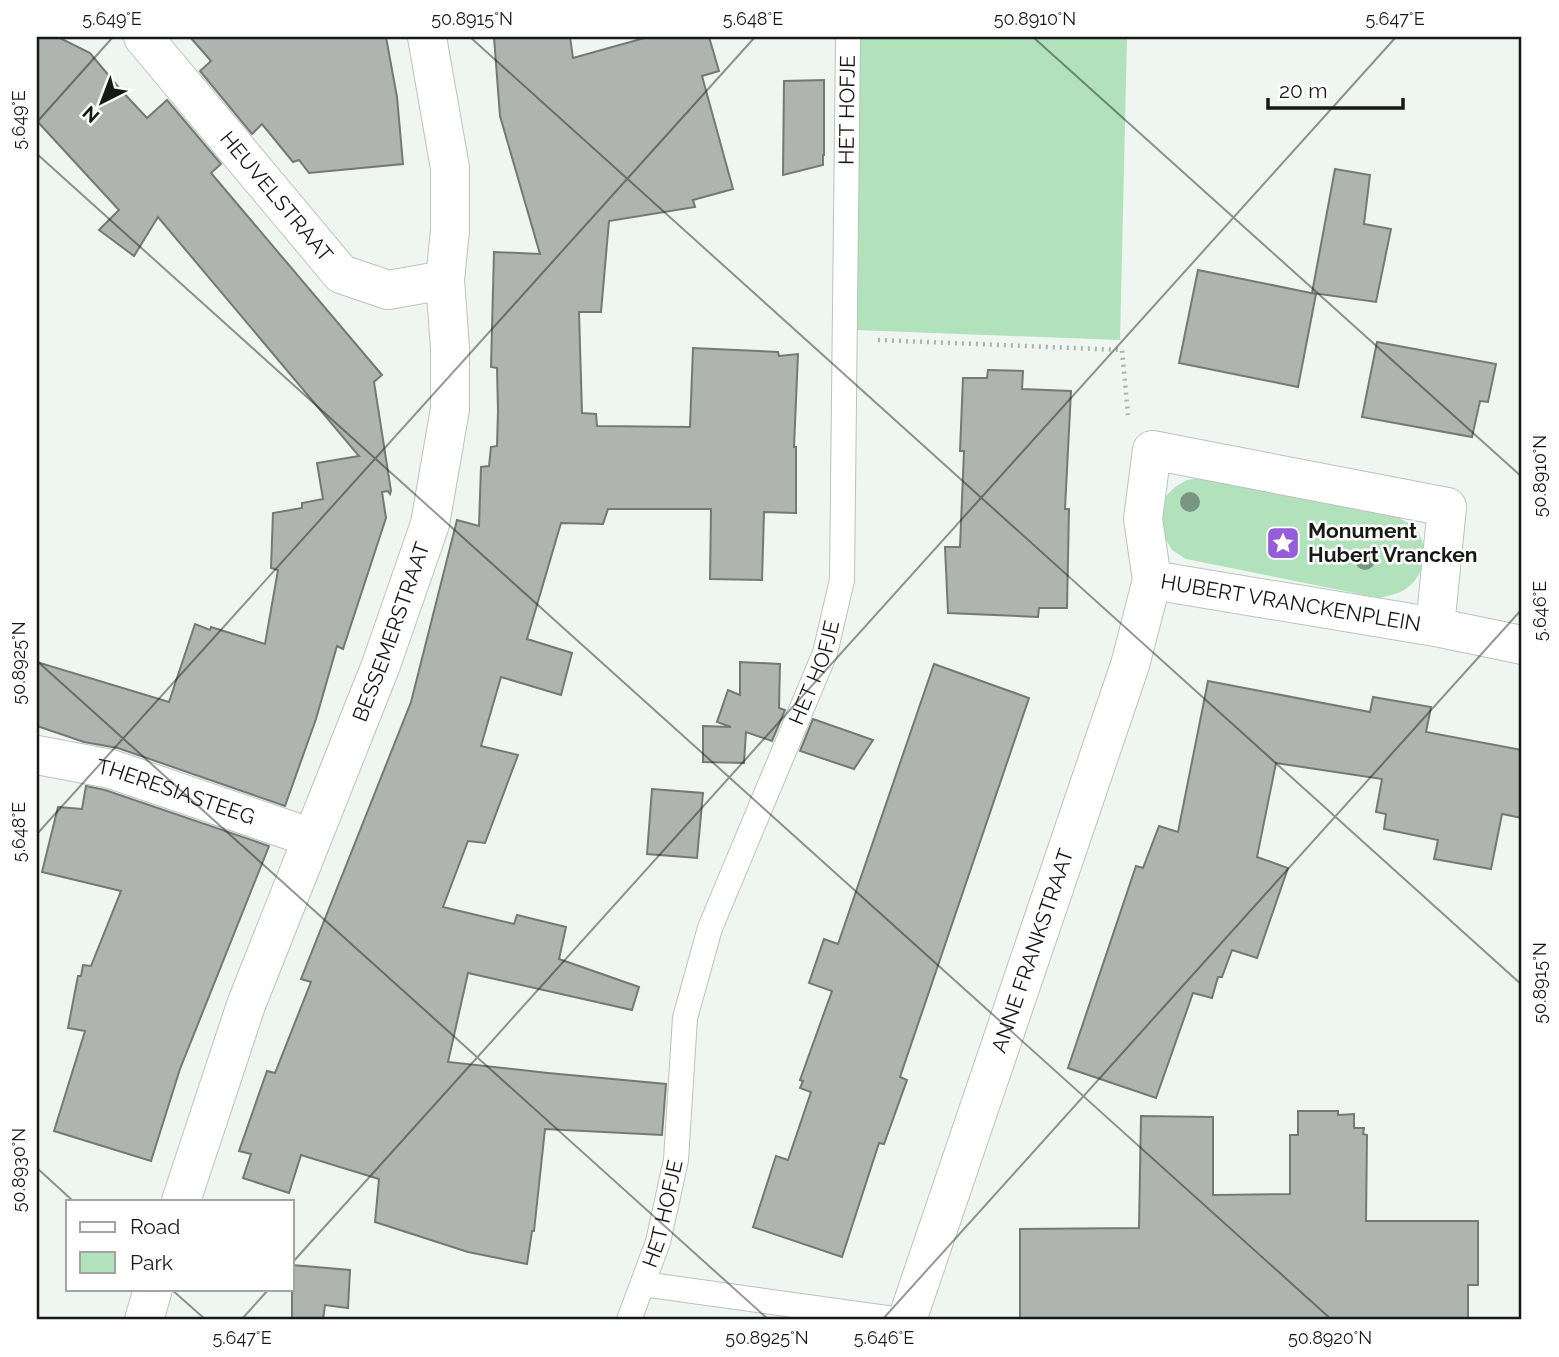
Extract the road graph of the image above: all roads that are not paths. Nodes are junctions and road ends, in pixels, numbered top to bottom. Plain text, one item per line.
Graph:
1 (143, 37) edge
2 (427, 37) edge
3 (848, 37) edge
4 (445, 280) junction
5 (1152, 580) junction
6 (1435, 627) junction
7 (1522, 645) edge
8 (37, 755) edge
9 (312, 838) junction
10 (181, 1200) edge
11 (643, 1284) junction
12 (153, 1290) edge
13 (144, 1320) edge
14 (629, 1320) edge
15 (901, 1320) edge
16 (907, 1320) edge

1 - 4 street, HEUVELSTRAAT
2 - 4 street, BESSEMERSTRAAT
3 - 11 lane, HET HOFJE
4 - 9 street, BESSEMERSTRAAT
5 - 6 street, HUBERT VRANCKENPLEIN
5 - 6 street, HUBERT VRANCKENPLEIN
5 - 16 street, ANNE FRANKSTRAAT
6 - 7 street
8 - 9 street, THERESIASTEEG
9 - 10 street, BESSEMERSTRAAT
11 - 14 lane, HET HOFJE
11 - 15 lane, HET HOFJE
12 - 13 street

